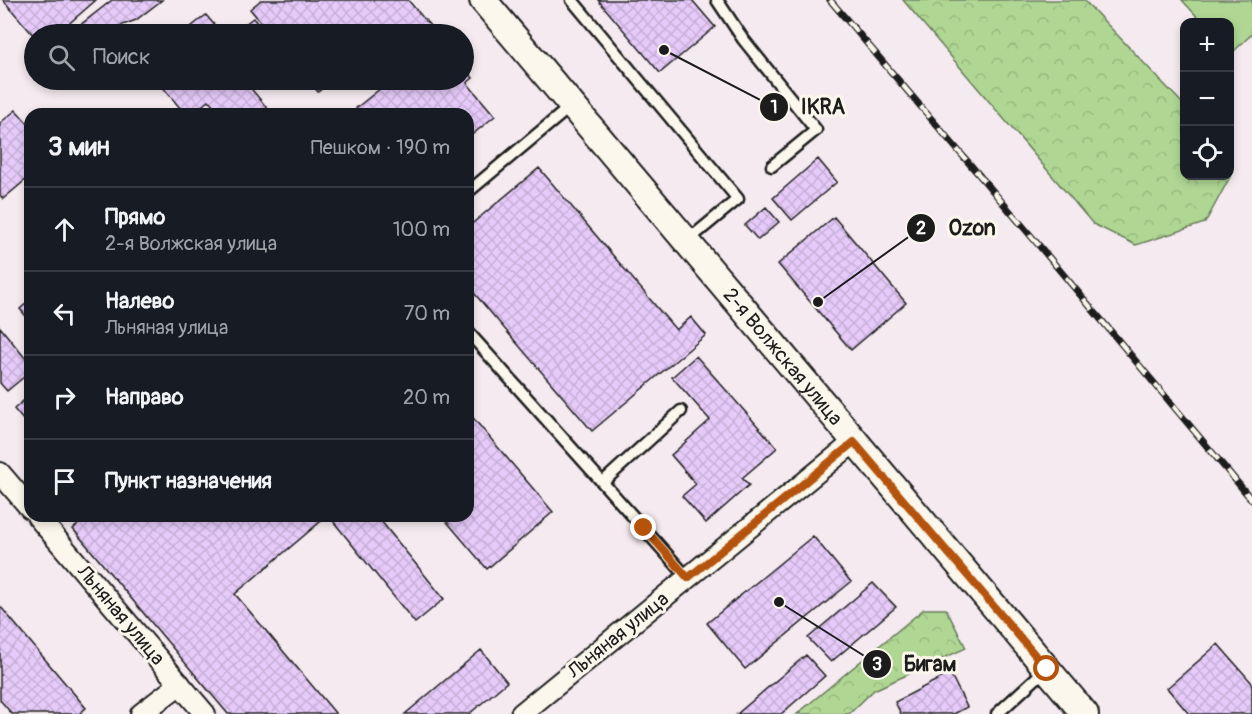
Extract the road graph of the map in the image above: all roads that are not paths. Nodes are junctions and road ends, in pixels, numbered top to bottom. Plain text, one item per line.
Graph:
1 (483, 0) edge
2 (572, 0) edge
3 (717, 0) edge
4 (572, 105) junction
5 (772, 166) dead end
6 (474, 187) edge
7 (686, 242) junction
8 (474, 339) edge
9 (681, 411) dead end
10 (854, 442) junction
11 (0, 473) edge
12 (603, 482) junction
13 (24, 501) edge
14 (42, 522) edge
15 (688, 578) junction
16 (1047, 669) junction
17 (180, 684) junction
18 (141, 714) edge
19 (205, 714) edge
20 (521, 714) edge
21 (997, 714) edge
22 (1085, 714) edge

1 - 4 street, 2-я Волжская улица
2 - 7 lane
3 - 5 lane
4 - 6 lane
4 - 7 street, 2-я Волжская улица
7 - 10 street, 2-я Волжская улица
8 - 12 lane
9 - 12 lane
10 - 15 street, Льняная улица
10 - 16 street, 2-я Волжская улица
11 - 13 street
12 - 15 lane
14 - 17 street, Льняная улица
15 - 20 street, Льняная улица
16 - 21 lane
16 - 22 street, 2-я Волжская улица
17 - 18 street
17 - 19 street, Льняная улица

